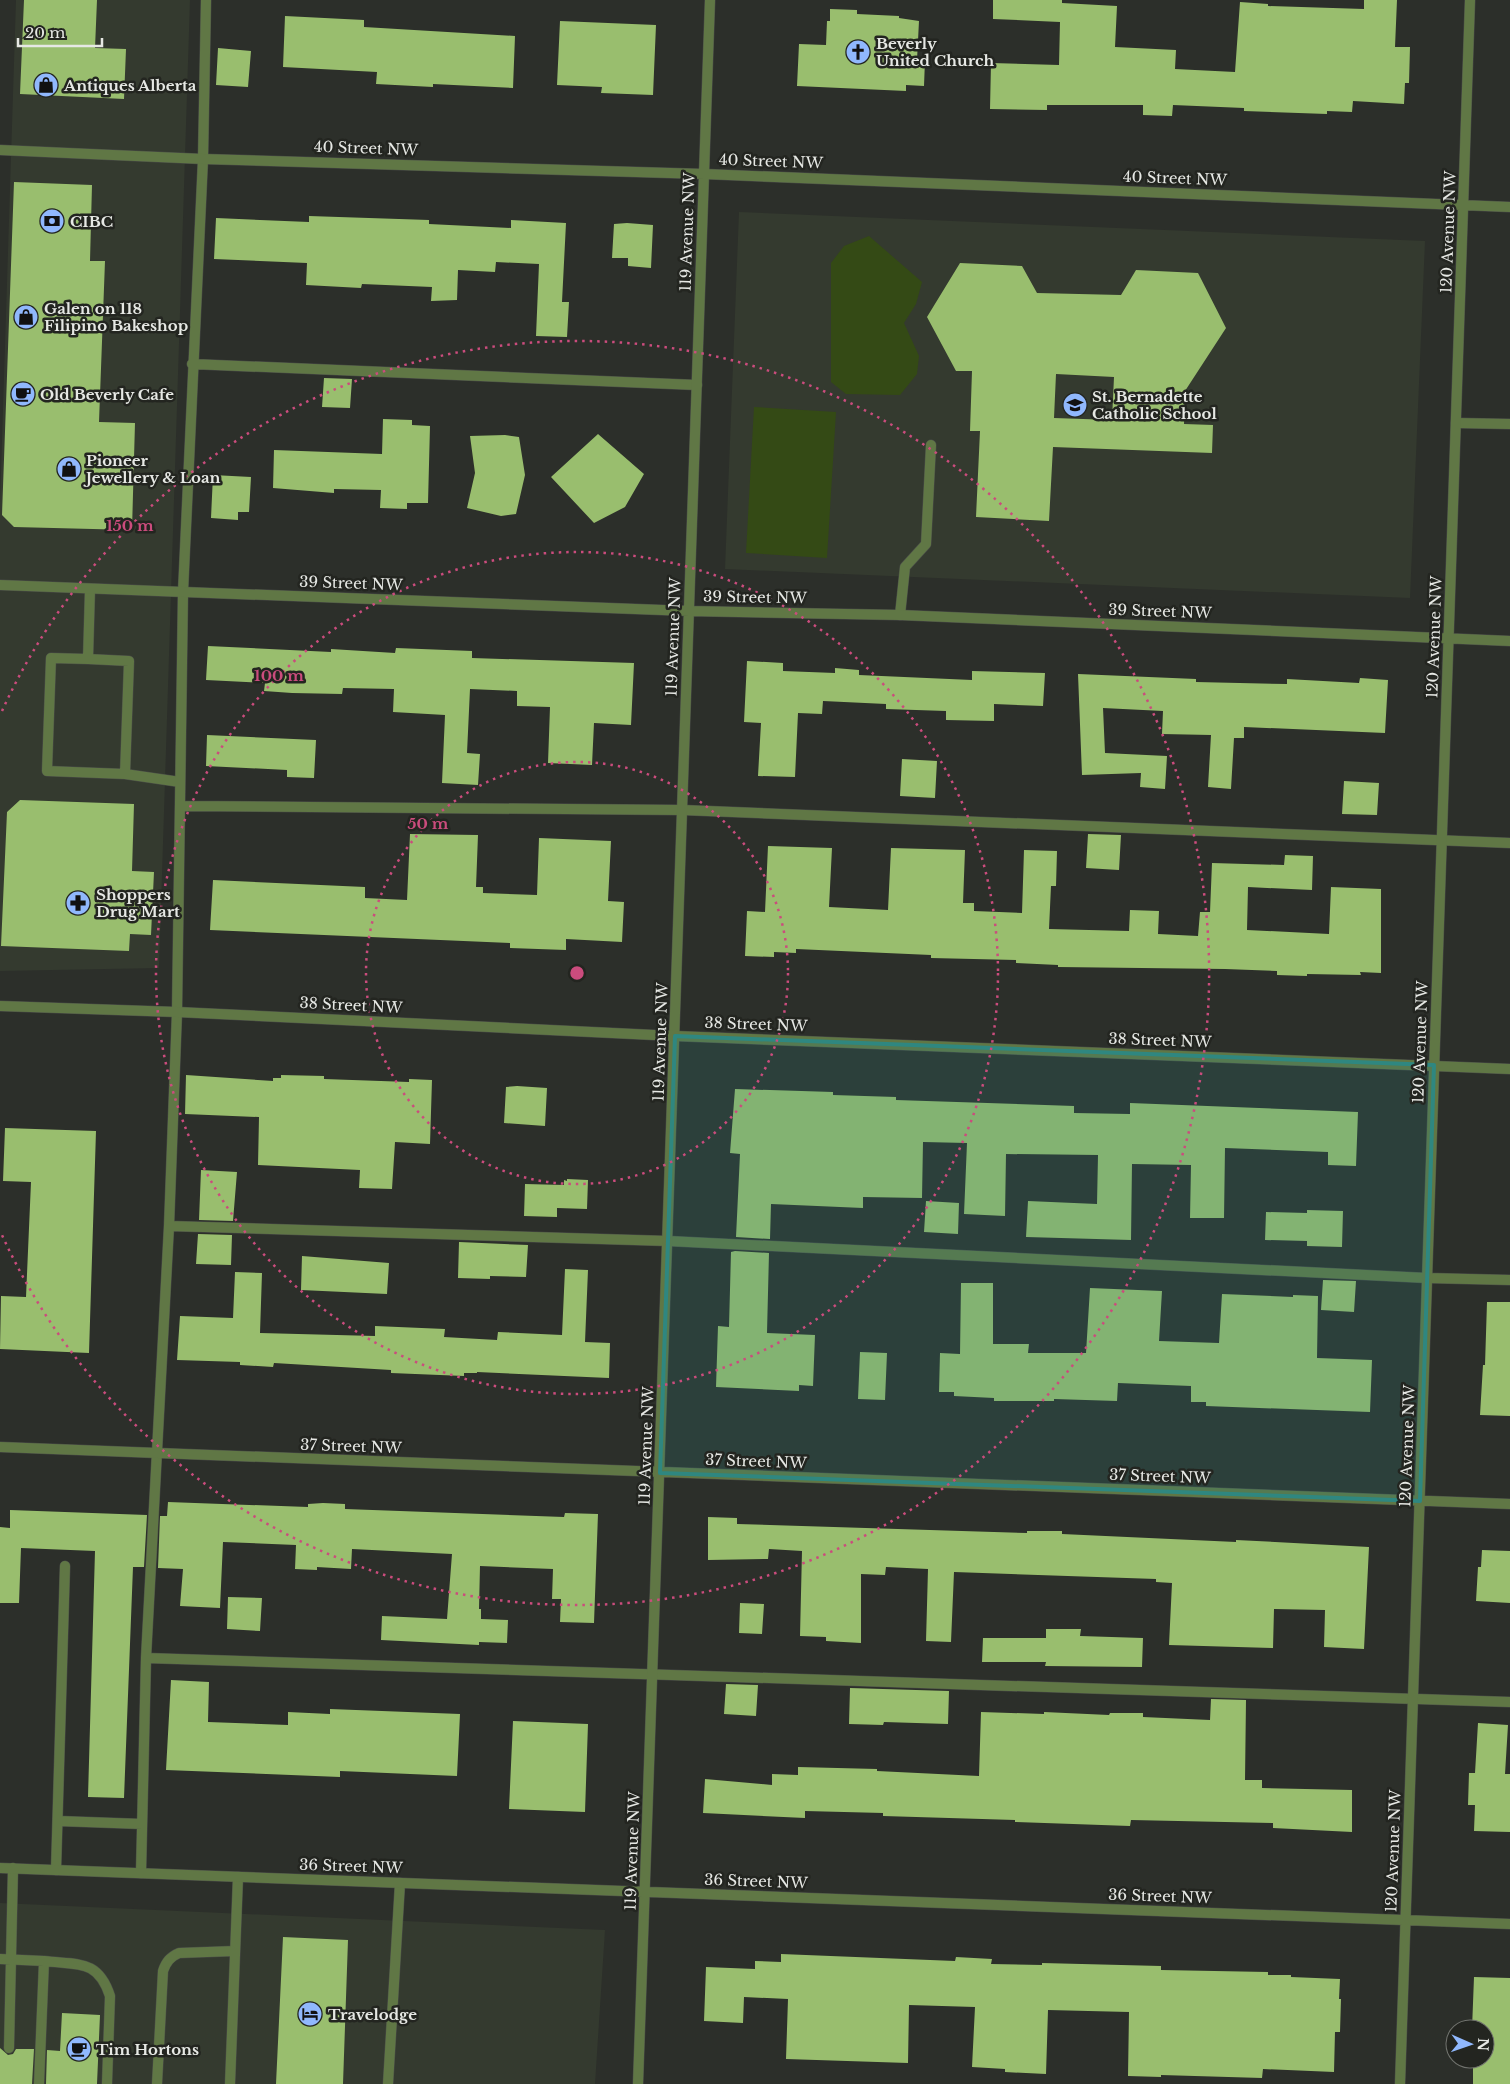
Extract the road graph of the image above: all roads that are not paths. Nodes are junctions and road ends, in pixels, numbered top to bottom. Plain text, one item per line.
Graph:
1 (206, 0) edge
2 (710, 0) edge
3 (1470, 0) edge
4 (0, 150) edge
5 (202, 159) junction
6 (704, 174) junction
7 (1464, 205) junction
8 (1510, 207) edge
9 (192, 364) junction
10 (697, 384) junction
11 (1456, 423) junction
12 (1510, 424) edge
13 (931, 445) dead end
14 (0, 585) edge
15 (90, 588) junction
16 (183, 592) junction
17 (690, 611) junction
18 (900, 615) junction
19 (1449, 638) junction
20 (1510, 641) edge
21 (88, 659) junction
22 (125, 774) junction
23 (180, 782) junction
24 (180, 806) junction
25 (682, 810) junction
26 (1442, 839) junction
27 (1510, 843) edge
28 (0, 1006) edge
29 (177, 1012) junction
30 (675, 1036) junction
31 (1434, 1065) junction
32 (1510, 1069) edge
33 (169, 1226) junction
34 (668, 1241) junction
35 (1428, 1278) junction
36 (1510, 1280) edge
37 (0, 1447) edge
38 (156, 1454) junction
39 (660, 1472) junction
40 (1420, 1501) junction
41 (1510, 1504) edge
42 (65, 1566) dead end
43 (146, 1658) junction
44 (653, 1673) junction
45 (1413, 1700) junction
46 (1510, 1702) edge
47 (58, 1821) junction
48 (142, 1824) junction
49 (0, 1868) edge
50 (13, 1868) junction
51 (56, 1870) junction
52 (141, 1873) junction
53 (238, 1877) junction
54 (400, 1883) junction
55 (645, 1892) junction
56 (1406, 1920) junction
57 (1510, 1924) edge
58 (235, 1951) junction
59 (5, 1959) edge
60 (44, 1961) junction
61 (9, 2048) dead end
62 (39, 2084) edge
63 (107, 2084) edge
64 (157, 2084) edge
65 (230, 2084) edge
66 (388, 2084) edge
67 (638, 2084) edge
68 (1400, 2084) edge

1 - 5 street
2 - 6 street, 119 Avenue NW
3 - 7 street, 120 Avenue NW
4 - 5 street, 40 Street NW
5 - 6 street, 40 Street NW
5 - 9 street
6 - 7 street, 40 Street NW
6 - 10 street, 119 Avenue NW
7 - 8 street, 40 Street NW
7 - 11 street, 120 Avenue NW
9 - 10 street
9 - 16 street
10 - 17 street, 119 Avenue NW
11 - 12 street
11 - 19 street, 120 Avenue NW
13 - 18 street
14 - 15 street, 39 Street NW
15 - 16 street, 39 Street NW
15 - 21 street
16 - 17 street, 39 Street NW
16 - 23 street
17 - 18 street, 39 Street NW
17 - 25 street, 119 Avenue NW
18 - 19 street, 39 Street NW
19 - 20 street, 39 Street NW
19 - 26 street, 120 Avenue NW
21 - 22 street
21 - 22 street
22 - 23 street
23 - 24 street
24 - 25 street
24 - 29 street
25 - 26 street
25 - 30 street, 119 Avenue NW
26 - 27 street
26 - 31 street, 120 Avenue NW
28 - 29 street, 38 Street NW
29 - 30 street, 38 Street NW
29 - 33 street
30 - 31 street, 38 Street NW
30 - 34 street, 119 Avenue NW
31 - 32 street, 38 Street NW
31 - 35 street, 120 Avenue NW
33 - 34 street
33 - 38 street
34 - 35 street
34 - 39 street, 119 Avenue NW
35 - 36 street
35 - 40 street, 120 Avenue NW
37 - 38 street, 37 Street NW
38 - 39 street, 37 Street NW
38 - 43 street
39 - 40 street, 37 Street NW
39 - 44 street, 119 Avenue NW
40 - 41 street, 37 Street NW
40 - 45 street, 120 Avenue NW
42 - 47 street
43 - 44 street
43 - 48 street
44 - 45 street
44 - 55 street, 119 Avenue NW
45 - 46 street
45 - 56 street, 120 Avenue NW
47 - 48 street
47 - 51 street
48 - 52 street
49 - 50 street, 36 Street NW
50 - 51 street, 36 Street NW
50 - 59 street
51 - 52 street, 36 Street NW
52 - 53 street, 36 Street NW
53 - 54 street, 36 Street NW
53 - 58 street
54 - 55 street, 36 Street NW
54 - 66 street
55 - 56 street, 36 Street NW
55 - 67 street, 119 Avenue NW
56 - 57 street, 36 Street NW
56 - 68 street, 120 Avenue NW
58 - 64 street
58 - 65 street
59 - 60 street
59 - 61 street
60 - 62 street
60 - 63 street

